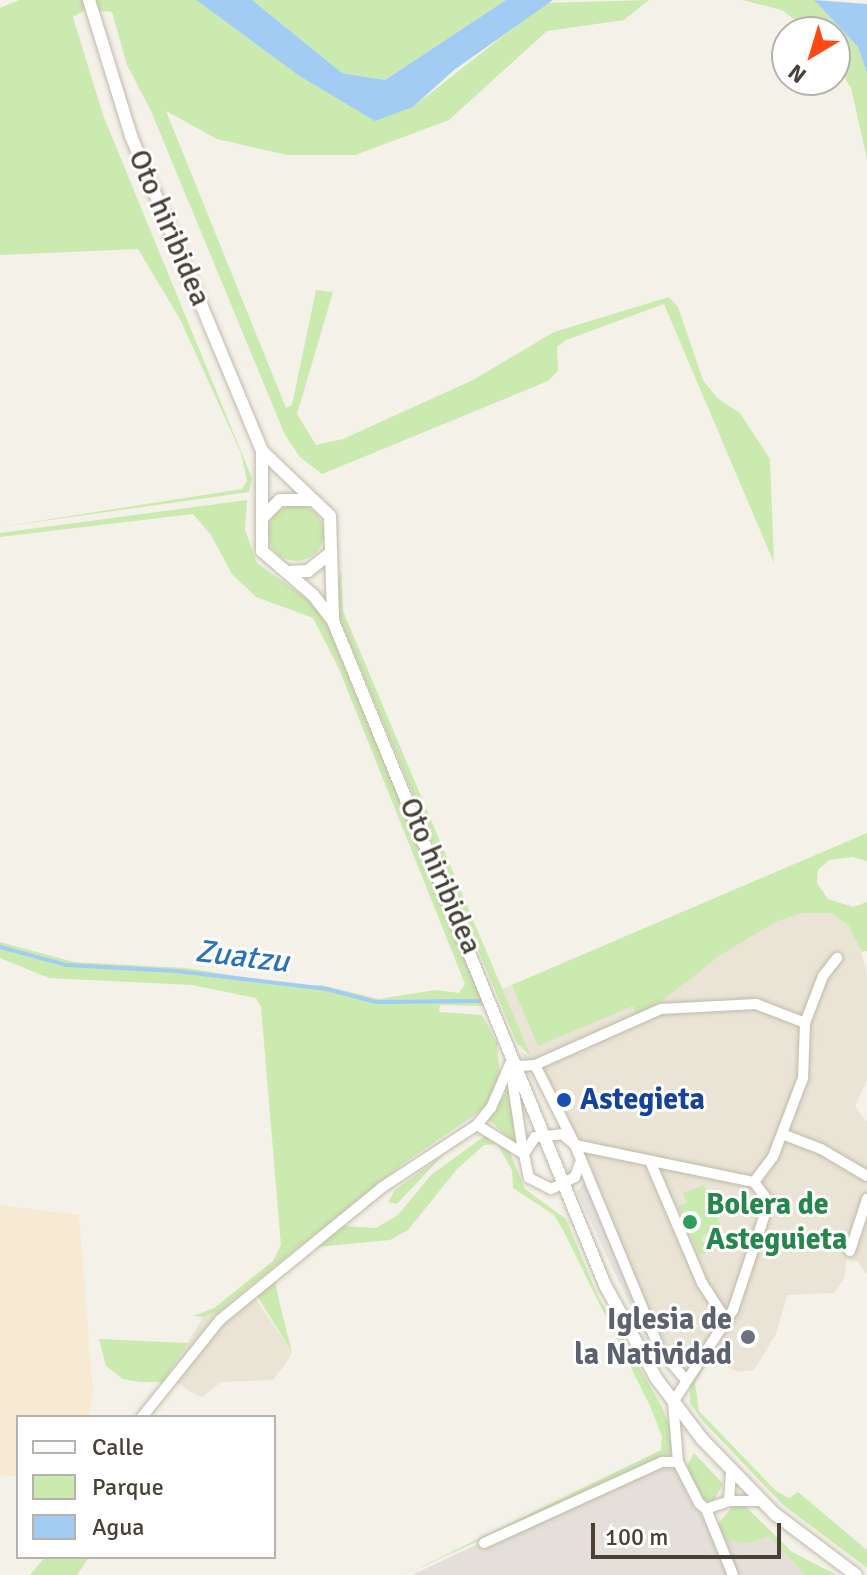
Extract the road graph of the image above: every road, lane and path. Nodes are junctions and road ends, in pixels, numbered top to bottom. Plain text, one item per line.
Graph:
1 (89, 0) edge
2 (262, 451) junction
3 (315, 501) junction
4 (263, 517) junction
5 (330, 553) junction
6 (288, 572) junction
7 (333, 621) junction
8 (837, 958) dead end
9 (805, 1023) junction
10 (514, 1065) junction
11 (535, 1065) junction
12 (477, 1125) junction
13 (545, 1133) junction
14 (782, 1134) junction
15 (575, 1145) junction
16 (524, 1154) junction
17 (650, 1161) junction
18 (580, 1163) junction
19 (867, 1176) edge
20 (754, 1182) junction
21 (564, 1186) junction
22 (867, 1199) edge
23 (850, 1251) dead end
24 (726, 1320) junction
25 (685, 1379) junction
26 (673, 1402) junction
27 (144, 1415) edge
28 (702, 1439) junction
29 (680, 1458) junction
30 (731, 1471) junction
31 (729, 1501) junction
32 (761, 1501) junction
33 (706, 1509) junction
34 (484, 1543) dead end
35 (733, 1575) edge
36 (856, 1575) edge

1 - 2 street, Oto hiribidea
2 - 3 street, Oto hiribidea
2 - 4 street, Oto hiribidea
3 - 4 street
3 - 5 street, Oto hiribidea
4 - 6 street, Oto hiribidea
5 - 6 street
5 - 7 street, Oto hiribidea
6 - 7 street, Oto hiribidea
7 - 10 street, Oto hiribidea
8 - 9 street
9 - 11 street
9 - 14 street
10 - 11 street
10 - 12 street
10 - 13 street, Oto hiribidea
10 - 16 street
11 - 15 street
12 - 16 street
12 - 27 street
13 - 15 street
13 - 16 street
13 - 21 street, Oto hiribidea
14 - 19 street
14 - 20 street
15 - 17 street
15 - 18 street
16 - 21 street
17 - 20 street
17 - 24 street
18 - 21 street
18 - 25 street
20 - 24 street
21 - 26 street, Oto hiribidea
22 - 23 street
24 - 25 street
25 - 26 street
26 - 28 street, Oto hiribidea
26 - 29 street
28 - 29 street
28 - 30 street, Oto hiribidea
29 - 33 street
29 - 34 street
30 - 31 street
30 - 32 street, Oto hiribidea
31 - 32 street
31 - 33 street
32 - 36 street, Oto hiribidea
33 - 35 street

